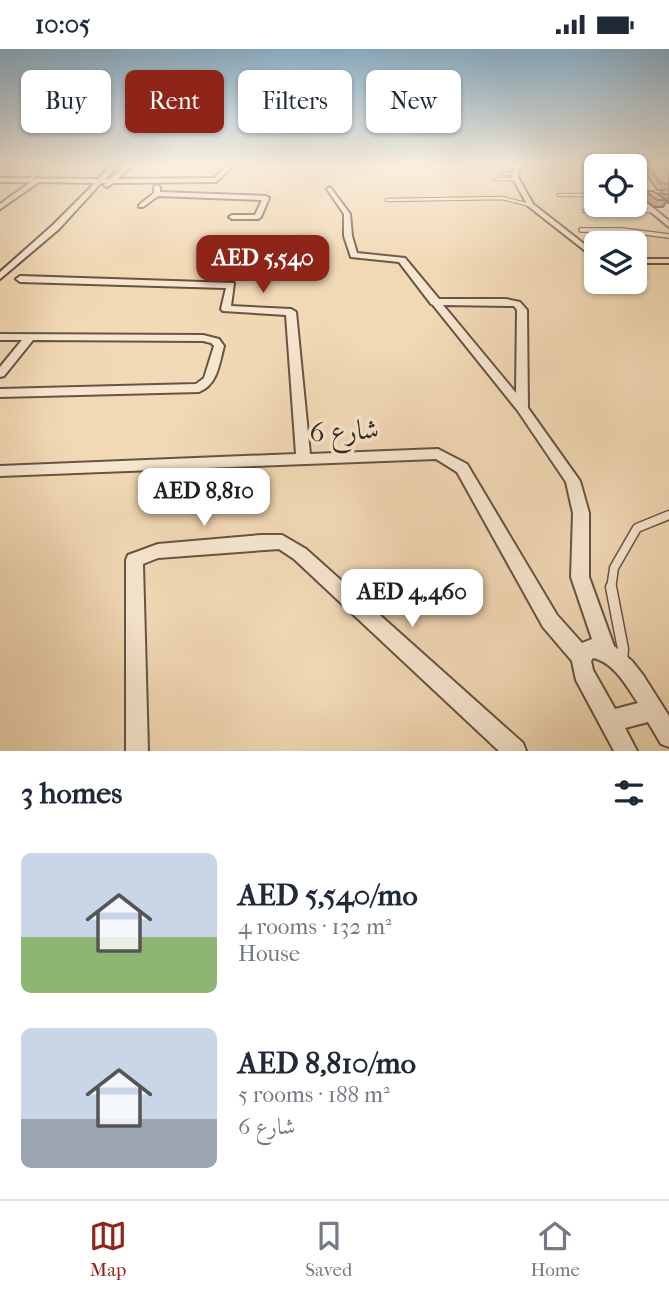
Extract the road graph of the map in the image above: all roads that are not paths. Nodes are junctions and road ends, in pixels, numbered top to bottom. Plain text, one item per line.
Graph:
1 (82, 198) edge
2 (152, 198) edge
3 (259, 198) edge
4 (336, 198) edge
5 (527, 198) edge
6 (387, 200) dead end
7 (530, 205) junction
8 (141, 206) dead end
9 (647, 206) edge
10 (647, 211) edge
11 (653, 211) junction
12 (669, 211) edge
13 (232, 217) dead end
14 (669, 225) edge
15 (581, 230) dead end
16 (669, 236) edge
17 (584, 248) edge
18 (647, 261) edge
19 (669, 261) edge
20 (0, 277) edge
21 (20, 279) dead end
22 (434, 302) junction
23 (0, 337) edge
24 (30, 337) junction
25 (0, 374) edge
26 (0, 393) edge
27 (522, 408) junction
28 (303, 458) junction
29 (0, 471) edge
30 (669, 515) edge
31 (581, 657) junction
32 (614, 657) junction
33 (652, 710) junction
34 (609, 721) junction
35 (669, 736) edge
36 (137, 751) edge
37 (515, 751) edge
38 (626, 751) edge

1 - 20 street
2 - 8 street
3 - 13 street
4 - 22 street
5 - 7 street
6 - 7 lane
7 - 17 street
9 - 11 street
10 - 11 lane
11 - 12 street
11 - 14 street
15 - 16 lane
18 - 19 street
21 - 28 street
22 - 27 street
22 - 27 street
23 - 24 street
24 - 25 street
24 - 26 street
27 - 32 street
28 - 29 street, شارع 6
28 - 31 street, شارع 6
30 - 32 lane
31 - 32 street
31 - 34 street
32 - 33 street
33 - 34 street
33 - 35 street
34 - 38 street
36 - 37 street

